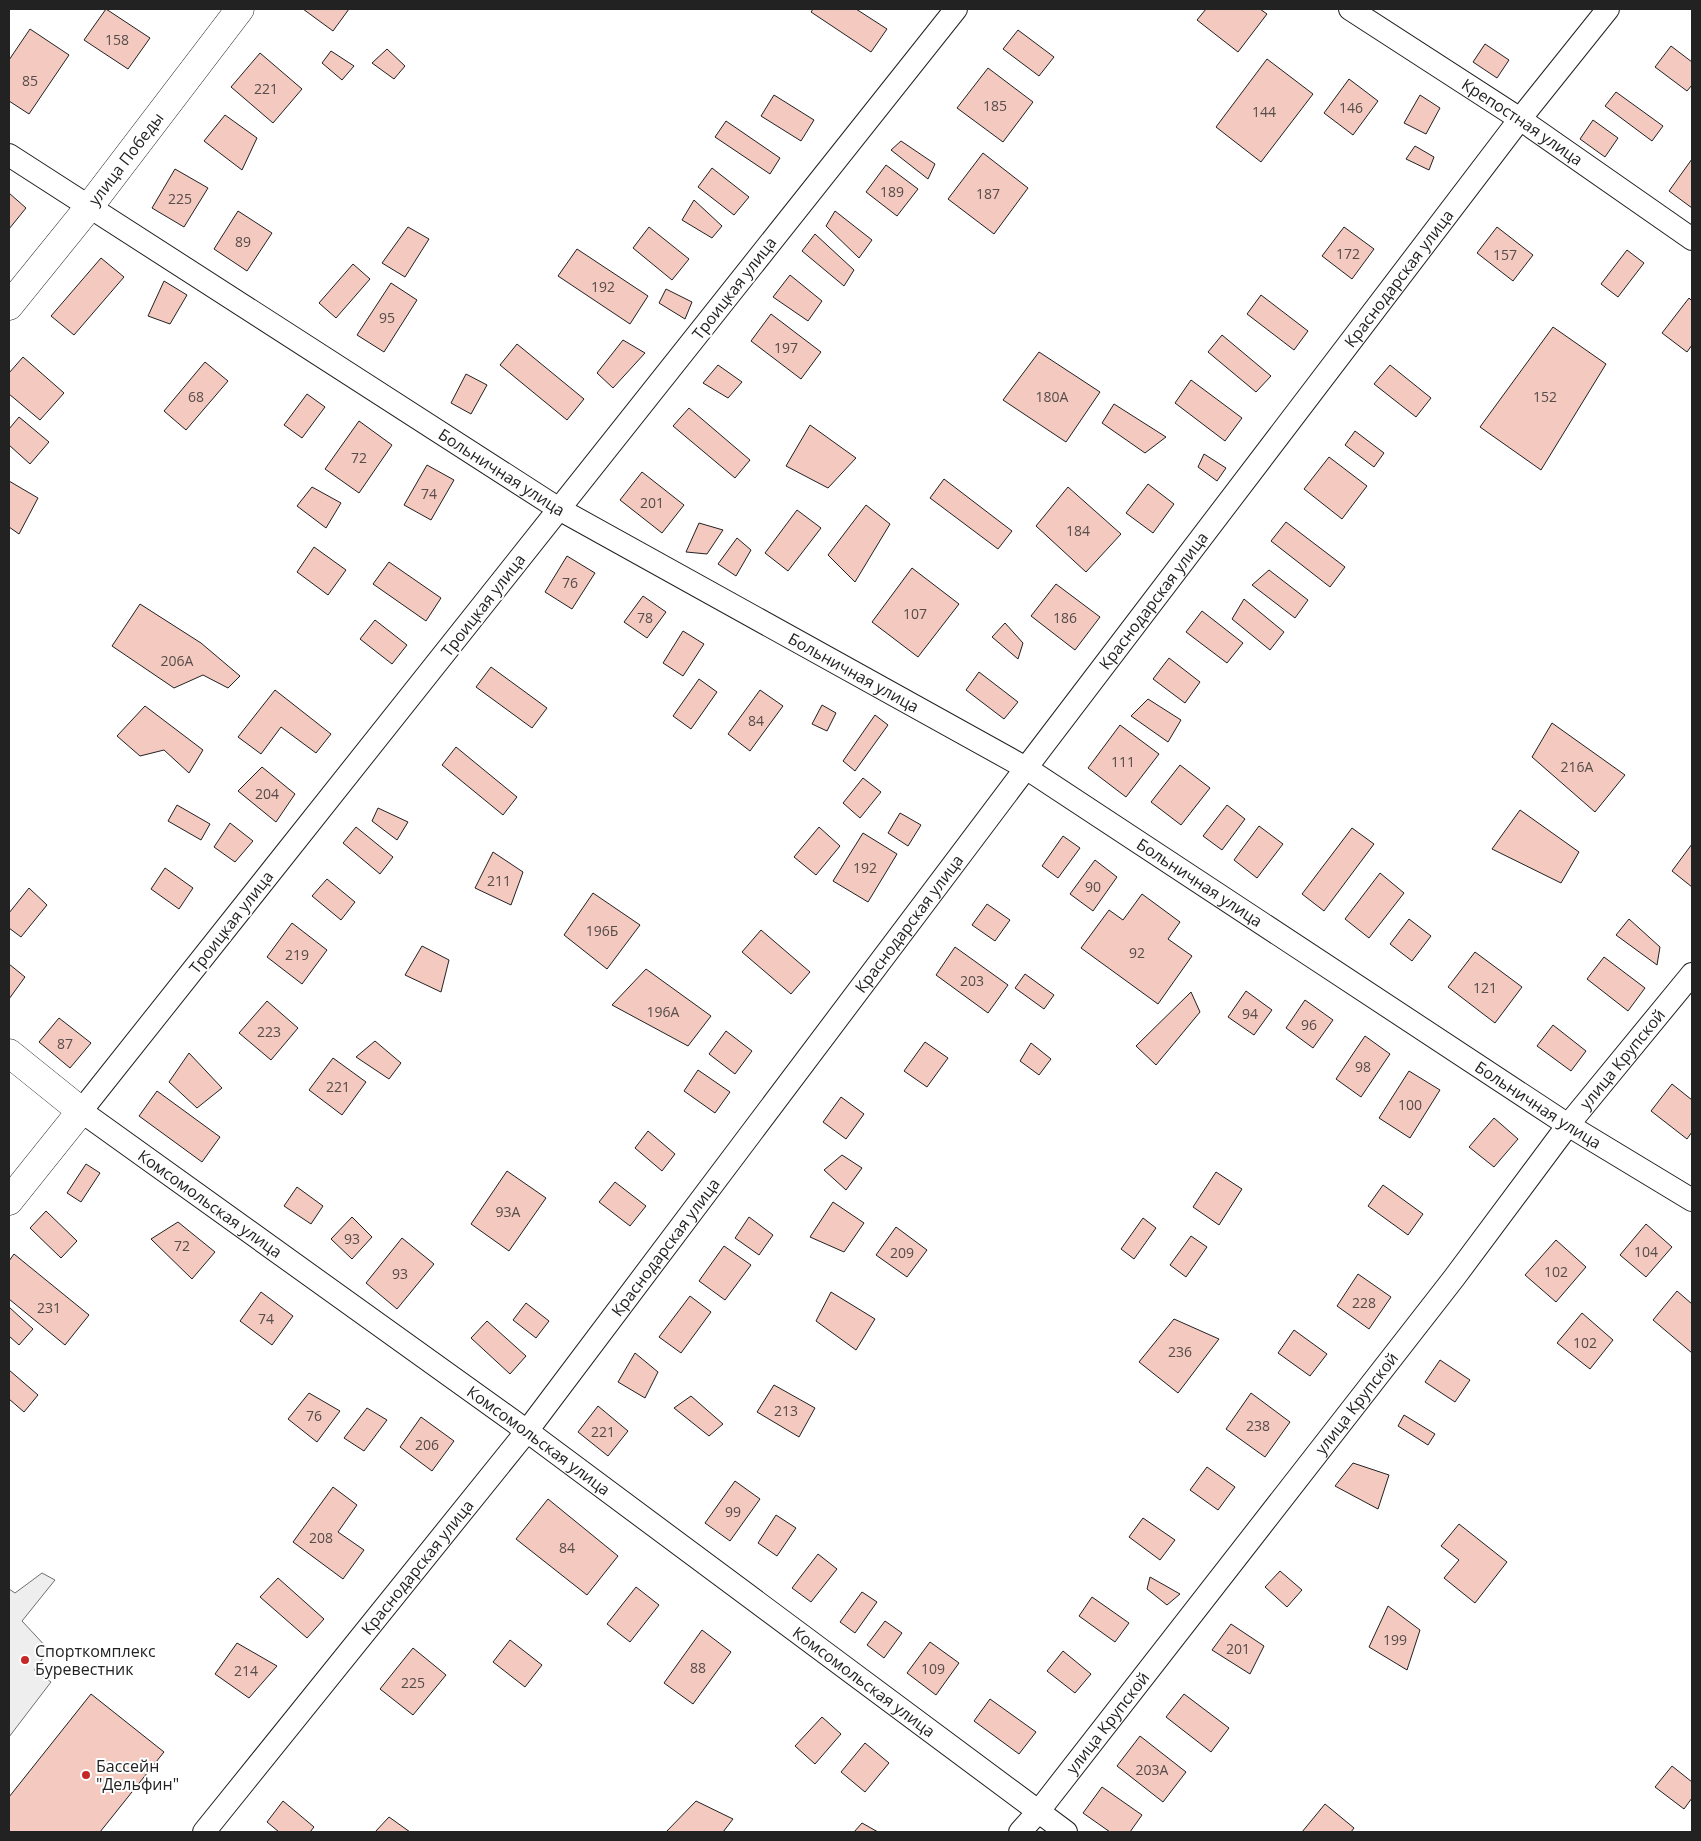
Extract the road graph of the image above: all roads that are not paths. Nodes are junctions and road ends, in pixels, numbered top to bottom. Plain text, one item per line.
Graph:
1 (240, 9) edge
2 (956, 9) edge
3 (1350, 9) edge
4 (1608, 9) edge
5 (1520, 119) junction
6 (9, 155) edge
7 (89, 207) junction
8 (1692, 239) edge
9 (9, 306) edge
10 (559, 509) junction
11 (1026, 768) junction
12 (1692, 974) edge
13 (9, 1053) edge
14 (81, 1111) junction
15 (1568, 1125) junction
16 (1692, 1200) edge
17 (9, 1201) edge
18 (527, 1431) junction
19 (1038, 1812) junction
20 (204, 1832) edge
21 (1020, 1832) edge
22 (1066, 1832) edge

1 - 7 street, улица Победы
2 - 10 street, Троицкая улица
3 - 5 street, Крепостная улица
4 - 5 street, Краснодарская улица
5 - 8 street, Крепостная улица
5 - 11 street, Краснодарская улица
6 - 7 street, Больничная улица
7 - 9 street, улица Победы
7 - 10 street, Больничная улица
10 - 11 street, Больничная улица
10 - 14 street, Троицкая улица
11 - 15 street, Больничная улица
11 - 18 street, Краснодарская улица
12 - 15 street, улица Крупской
13 - 14 street, Комсомольская улица
14 - 17 street, Троицкая улица
14 - 18 street, Комсомольская улица
15 - 16 street, Больничная улица
15 - 19 street, улица Крупской
18 - 19 street, Комсомольская улица
18 - 20 street, Краснодарская улица
19 - 21 street, улица Крупской
19 - 22 street, Комсомольская улица

